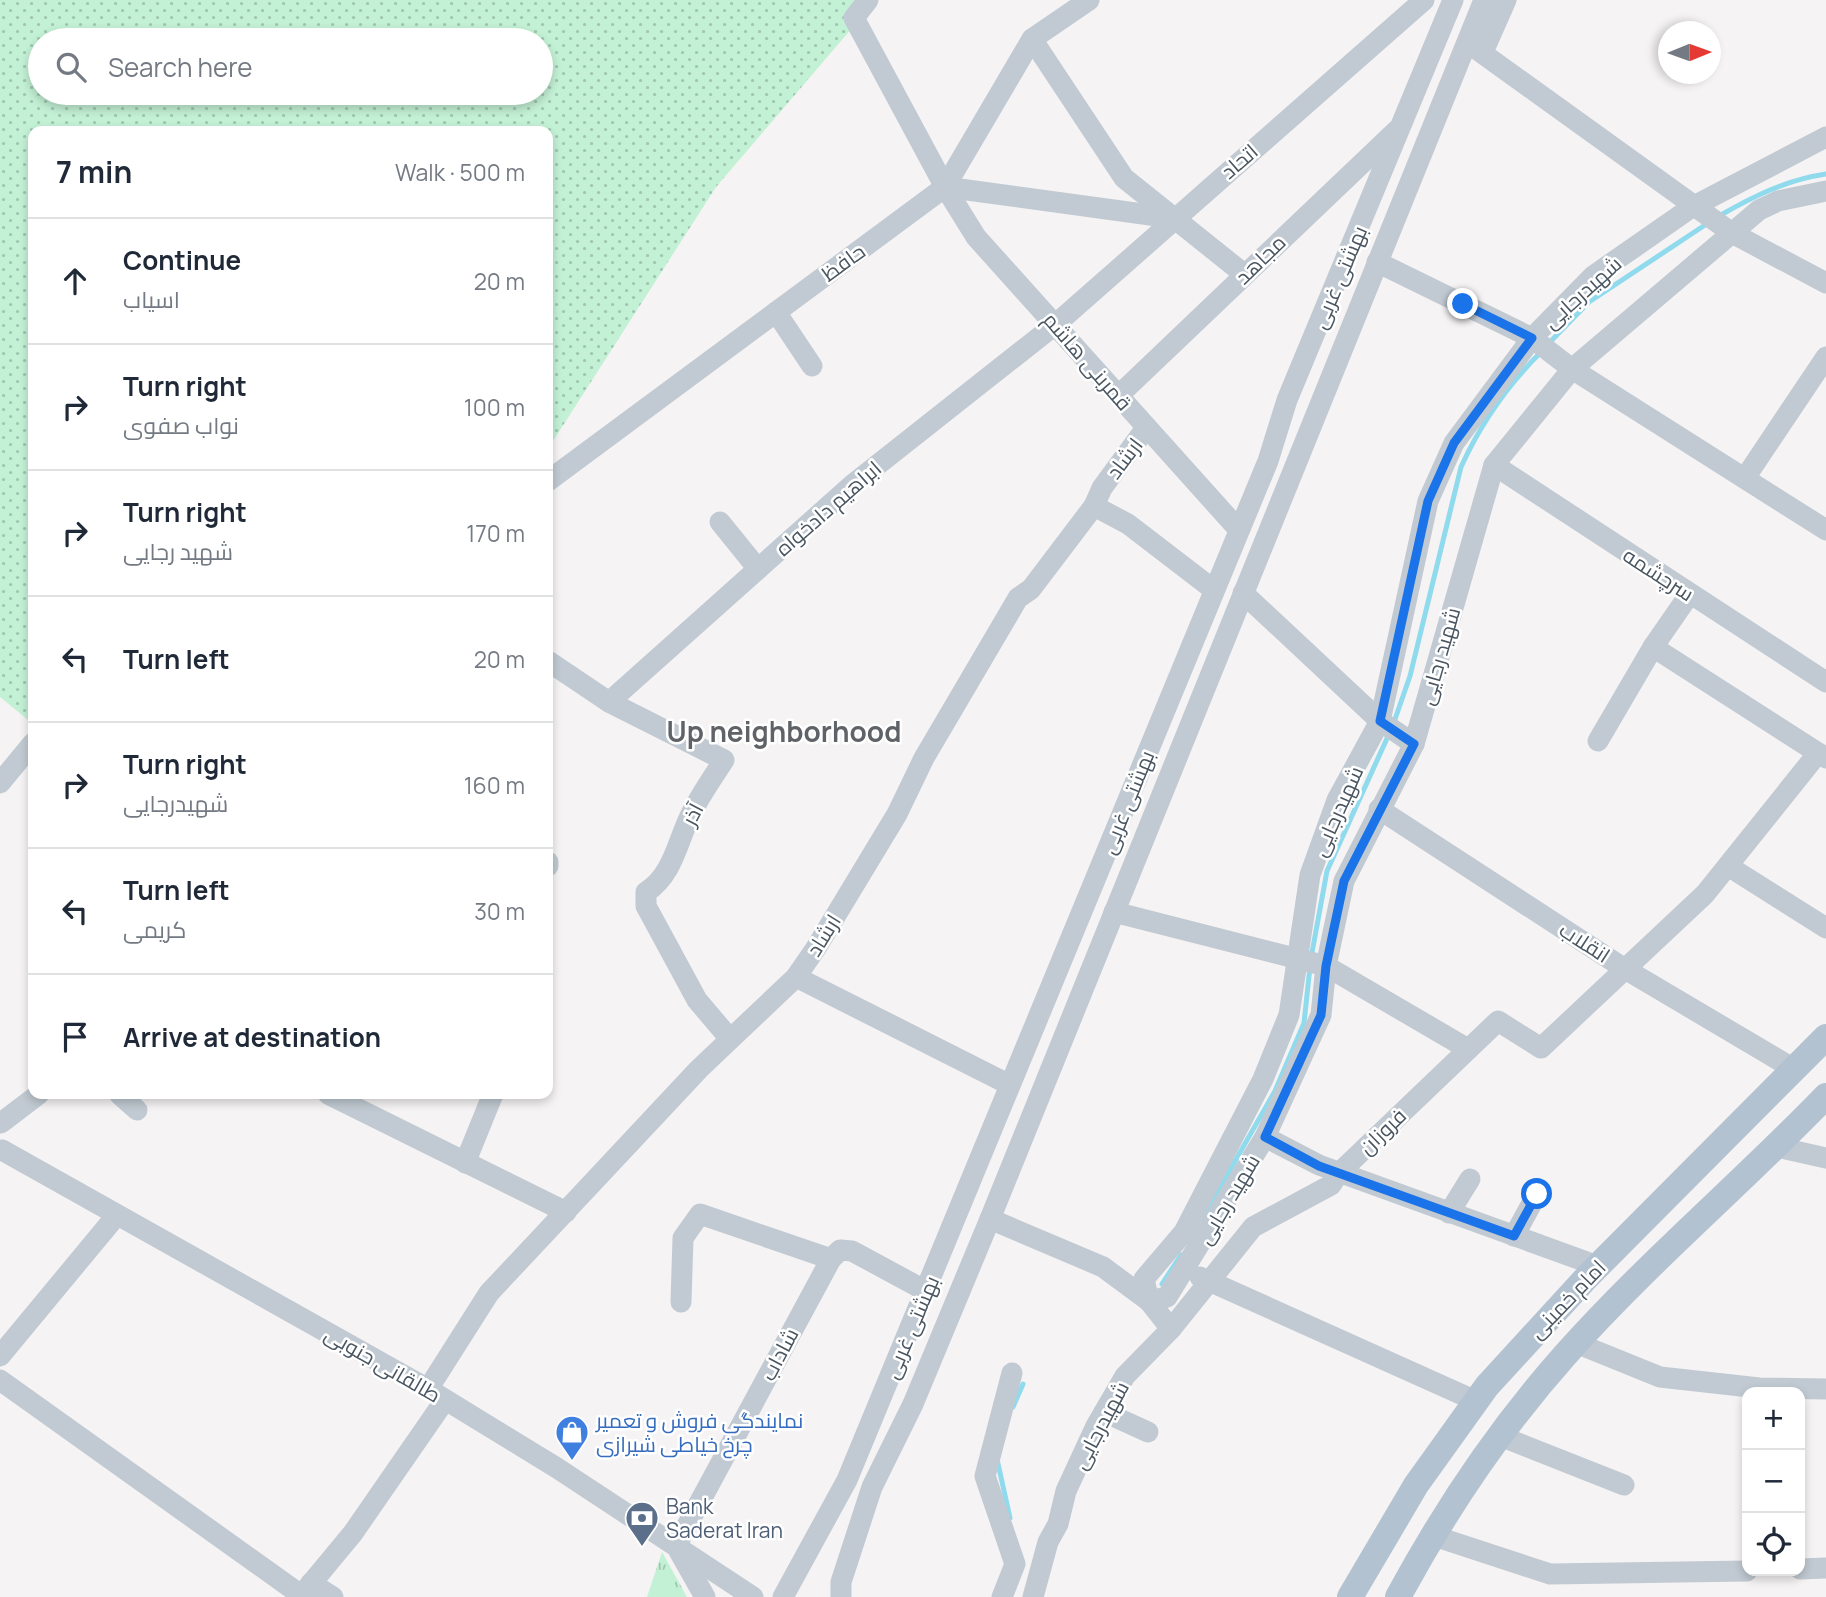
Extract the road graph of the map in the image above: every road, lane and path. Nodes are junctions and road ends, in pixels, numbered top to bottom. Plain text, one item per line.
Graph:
1 (868, 0) edge
2 (1089, 0) edge
3 (1424, 0) edge
4 (1453, 0) edge
5 (1484, 0) edge
6 (1506, 0) edge
7 (1032, 39) junction
8 (1475, 47) junction
9 (1404, 123) junction
10 (1826, 137) edge
11 (945, 187) junction
12 (1826, 191) edge
13 (1692, 206) junction
14 (1173, 218) junction
15 (1731, 233) junction
16 (1377, 261) junction
17 (1244, 274) junction
18 (1826, 283) edge
19 (776, 312) junction
20 (1056, 324) junction
21 (1532, 338) junction
22 (1826, 358) edge
23 (812, 366) dead end
24 (1572, 369) junction
25 (1118, 396) junction
26 (1146, 428) junction
27 (1494, 466) junction
28 (553, 477) edge
29 (1745, 478) junction
30 (1094, 506) junction
31 (720, 522) dead end
32 (1238, 530) junction
33 (1826, 530) edge
34 (758, 569) junction
35 (1214, 590) junction
36 (1243, 593) junction
37 (1689, 594) junction
38 (1653, 647) junction
39 (553, 665) edge
40 (1826, 682) edge
41 (609, 702) junction
42 (1380, 721) junction
43 (1598, 741) dead end
44 (1414, 744) junction
45 (28, 749) edge
46 (1822, 755) edge
47 (1146, 756) junction
48 (1173, 767) junction
49 (0, 783) edge
50 (1379, 809) junction
51 (1728, 866) junction
52 (1114, 912) junction
53 (1826, 928) edge
54 (1299, 960) junction
55 (1326, 966) junction
56 (1625, 969) junction
57 (796, 976) junction
58 (1826, 1037) edge
59 (730, 1039) junction
60 (1468, 1049) junction
61 (1794, 1069) junction
62 (1010, 1085) junction
63 (1826, 1096) edge
64 (32, 1099) edge
65 (125, 1099) edge
66 (338, 1099) edge
67 (491, 1099) edge
68 (137, 1110) dead end
69 (1, 1122) edge
70 (1265, 1137) junction
71 (1716, 1147) junction
72 (1777, 1147) junction
73 (1, 1151) edge
74 (1826, 1158) edge
75 (465, 1163) junction
76 (1339, 1173) junction
77 (1470, 1179) dead end
78 (1537, 1194) dead end
79 (566, 1212) junction
80 (1449, 1213) junction
81 (116, 1216) junction
82 (990, 1219) junction
83 (1690, 1228) junction
84 (1514, 1236) junction
85 (831, 1259) junction
86 (1598, 1266) junction
87 (1185, 1273) junction
88 (1212, 1281) junction
89 (926, 1292) junction
90 (1149, 1301) junction
91 (681, 1302) dead end
92 (1171, 1329) junction
93 (1576, 1343) junction
94 (0, 1356) edge
95 (1012, 1373) dead end
96 (0, 1380) edge
97 (1826, 1389) edge
98 (437, 1395) junction
99 (1476, 1401) junction
100 (1104, 1412) junction
101 (1148, 1432) dead end
102 (1500, 1436) junction
103 (1624, 1485) dead end
104 (1431, 1535) junction
105 (676, 1546) junction
106 (1826, 1568) edge
107 (1805, 1569) edge
108 (1742, 1571) edge
109 (304, 1592) edge
110 (333, 1597) edge
111 (705, 1597) edge
112 (752, 1597) edge
113 (783, 1597) edge
114 (841, 1597) edge
115 (1002, 1597) edge
116 (1033, 1597) edge
117 (1350, 1597) edge
118 (1398, 1597) edge

1 - 11 street, قمربنی هاشم
2 - 7 street, حافظ
3 - 14 street, اتحاد
4 - 9 street, بهشتی غربی
5 - 8 street, بهشتی غربی
6 - 8 street
7 - 11 street, حافظ
7 - 14 street
8 - 13 street
8 - 16 street, بهشتی غربی
9 - 17 street, مجاهد
9 - 32 street, بهشتی غربی
10 - 13 street, شهیدرجایی
11 - 14 street
11 - 19 street, حافظ
11 - 20 street, قمربنی هاشم
12 - 15 street, شهید رجایی
13 - 15 street
13 - 21 street, شهیدرجایی
14 - 17 street
14 - 20 street, اتحاد
15 - 18 street
15 - 24 street, شهید رجایی
16 - 21 street
16 - 36 street, بهشتی غربی
17 - 25 street, مجاهد
19 - 23 street
19 - 28 street, حافظ
20 - 25 street, قمربنی هاشم
20 - 34 street, ابراهیم دادخواه
21 - 24 street
21 - 42 street, شهیدرجایی
22 - 29 street
24 - 27 street, شهید رجایی
24 - 29 street
25 - 26 street, قمربنی هاشم
26 - 30 street, ارشاد
26 - 32 street, قمربنی هاشم
27 - 37 street, سرچشمه
27 - 44 street, شهید رجایی
29 - 33 street
30 - 35 street
30 - 57 street, ارشاد
31 - 34 street
32 - 35 street, بهشتی غربی
34 - 41 street, ابراهیم دادخواه
35 - 47 street, بهشتی غربی
36 - 42 street
36 - 48 street, بهشتی غربی
37 - 38 street
37 - 40 street, سرچشمه
38 - 43 street
38 - 46 street
39 - 41 street, آذر
41 - 59 street, آذر
42 - 44 street
42 - 54 street, شهیدرجایی
44 - 50 street, شهید رجایی
45 - 49 street
46 - 51 street
47 - 48 street
47 - 62 street, بهشتی غربی
48 - 52 street, بهشتی غربی
50 - 55 street, شهید رجایی
50 - 56 street, انقلاب
51 - 53 street
51 - 56 street
52 - 54 street
52 - 82 street, بهشتی غربی
54 - 55 street
54 - 90 street, شهیدرجایی
55 - 60 street
55 - 70 street, شهید رجایی
56 - 60 street, فروزان
56 - 61 street, انقلاب
57 - 59 street, ارشاد
57 - 62 street
58 - 61 main road, امام خمینی
59 - 79 street, ارشاد
60 - 76 street, فروزان
61 - 71 main road, امام خمینی
62 - 89 street, بهشتی غربی
63 - 72 main road, امام خمینی
64 - 69 street
65 - 68 street
66 - 75 street
67 - 75 street
69 - 73 street
70 - 76 street
70 - 87 street, شهید رجایی
71 - 83 main road
71 - 86 main road, امام خمینی
72 - 74 street
72 - 83 main road, امام خمینی
73 - 81 street, طالقانی جنوبی
75 - 79 street
76 - 80 street
76 - 88 street, فروزان
77 - 80 street
78 - 84 street
79 - 98 street, ارشاد
80 - 84 street
81 - 94 street
81 - 98 street, طالقانی جنوبی
82 - 90 street
82 - 114 street, بهشتی غربی
83 - 93 main road, امام خمینی
84 - 86 street
85 - 89 street
85 - 91 street
85 - 105 street, شاداب
86 - 99 main road, امام خمینی
87 - 88 street
87 - 90 street, شهید رجایی
88 - 92 street, فروزان
88 - 99 street
89 - 113 street, بهشتی غربی
90 - 92 street
92 - 100 street, شهیدرجایی
93 - 97 street
93 - 102 main road, امام خمینی
95 - 115 street
96 - 109 street
98 - 105 street, طالقانی جنوبی
98 - 109 street, ارشاد
99 - 117 main road, امام خمینی
100 - 101 street
100 - 116 street, شهیدرجایی
102 - 103 street
102 - 104 main road, امام خمینی
104 - 108 street
104 - 118 main road, امام خمینی
105 - 111 street
105 - 112 street, طالقانی جنوبی
106 - 107 street
109 - 110 street

